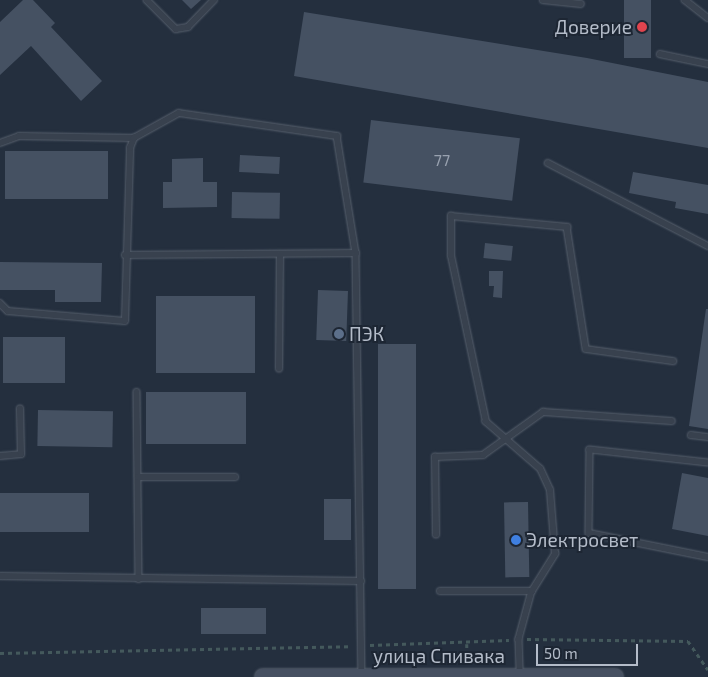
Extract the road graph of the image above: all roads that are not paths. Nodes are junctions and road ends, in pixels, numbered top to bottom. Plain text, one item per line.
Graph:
1 (147, 0) edge
2 (214, 0) edge
3 (543, 0) edge
4 (685, 0) edge
5 (580, 4) dead end
6 (708, 18) edge
7 (660, 54) dead end
8 (708, 64) edge
9 (134, 138) junction
10 (0, 143) edge
11 (548, 163) dead end
12 (708, 246) edge
13 (356, 254) junction
14 (125, 255) junction
15 (280, 255) junction
16 (0, 303) edge
17 (673, 361) dead end
18 (279, 369) dead end
19 (137, 392) dead end
20 (20, 408) dead end
21 (672, 422) dead end
22 (691, 435) dead end
23 (708, 438) edge
24 (507, 440) junction
25 (0, 456) edge
26 (708, 463) edge
27 (235, 476) dead end
28 (138, 477) junction
29 (436, 535) dead end
30 (708, 557) edge
31 (0, 576) edge
32 (138, 579) junction
33 (361, 581) junction
34 (440, 591) dead end
35 (532, 591) junction
36 (467, 676) edge
37 (520, 676) edge
38 (263, 677) edge
39 (362, 677) edge
40 (615, 677) edge

1 - 2 lane
3 - 5 lane
4 - 6 lane
7 - 8 lane
9 - 10 lane
9 - 13 lane
9 - 14 lane
11 - 12 lane
13 - 15 lane
13 - 33 lane
14 - 15 lane
14 - 16 lane
15 - 18 lane
17 - 24 lane
19 - 28 lane
20 - 25 lane
21 - 24 lane
22 - 23 lane
24 - 29 lane
24 - 35 lane
26 - 30 lane
27 - 28 lane
28 - 32 lane
31 - 32 lane
32 - 33 lane
33 - 39 lane
34 - 35 lane
35 - 37 lane
36 - 37 main road, улица Спивака
36 - 39 main road, улица Спивака
37 - 40 main road, улица Спивака
38 - 39 main road, улица Спивака

